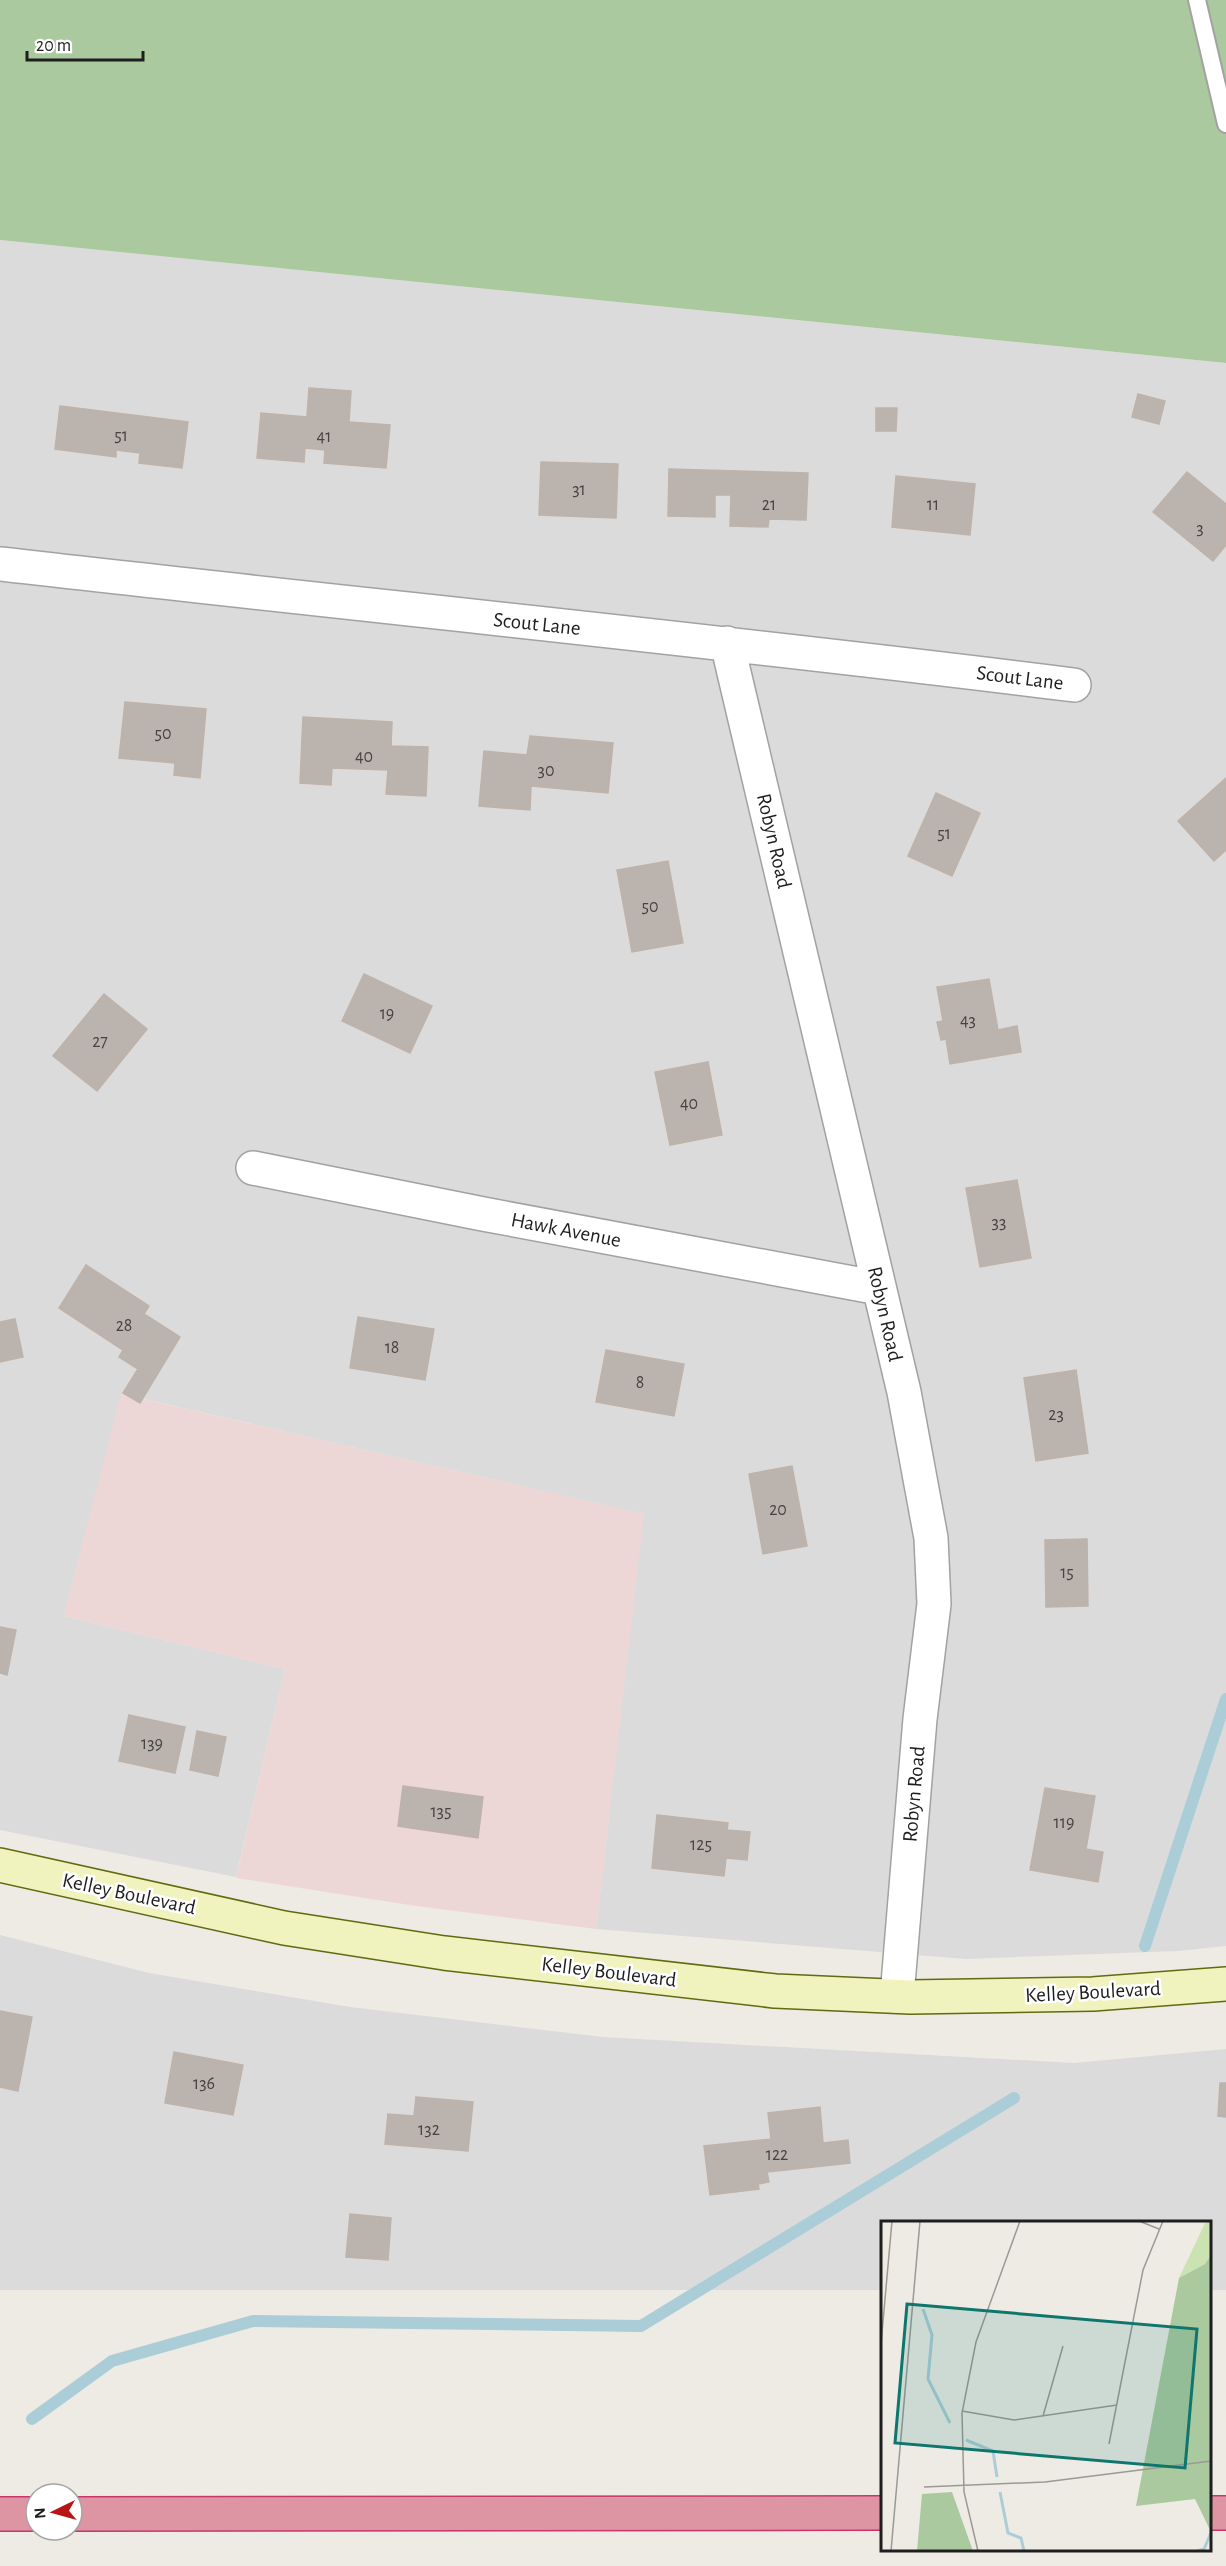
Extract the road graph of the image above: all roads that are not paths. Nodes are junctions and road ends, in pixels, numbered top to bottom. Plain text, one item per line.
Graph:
1 (1197, 0) edge
2 (1226, 124) edge
3 (0, 564) edge
4 (727, 643) junction
5 (1074, 685) dead end
6 (254, 1168) dead end
7 (879, 1288) junction
8 (0, 1865) edge
9 (1226, 1984) edge
10 (897, 1996) junction
11 (0, 2514) edge
12 (24, 2514) edge
13 (84, 2514) edge
14 (881, 2514) edge

1 - 2 lane
3 - 4 street, Scout Lane
4 - 5 street, Scout Lane
4 - 7 street, Robyn Road
6 - 7 street, Hawk Avenue
7 - 10 street, Robyn Road
8 - 10 main road, Kelley Boulevard
9 - 10 main road, Kelley Boulevard
11 - 12 highway
13 - 14 highway

